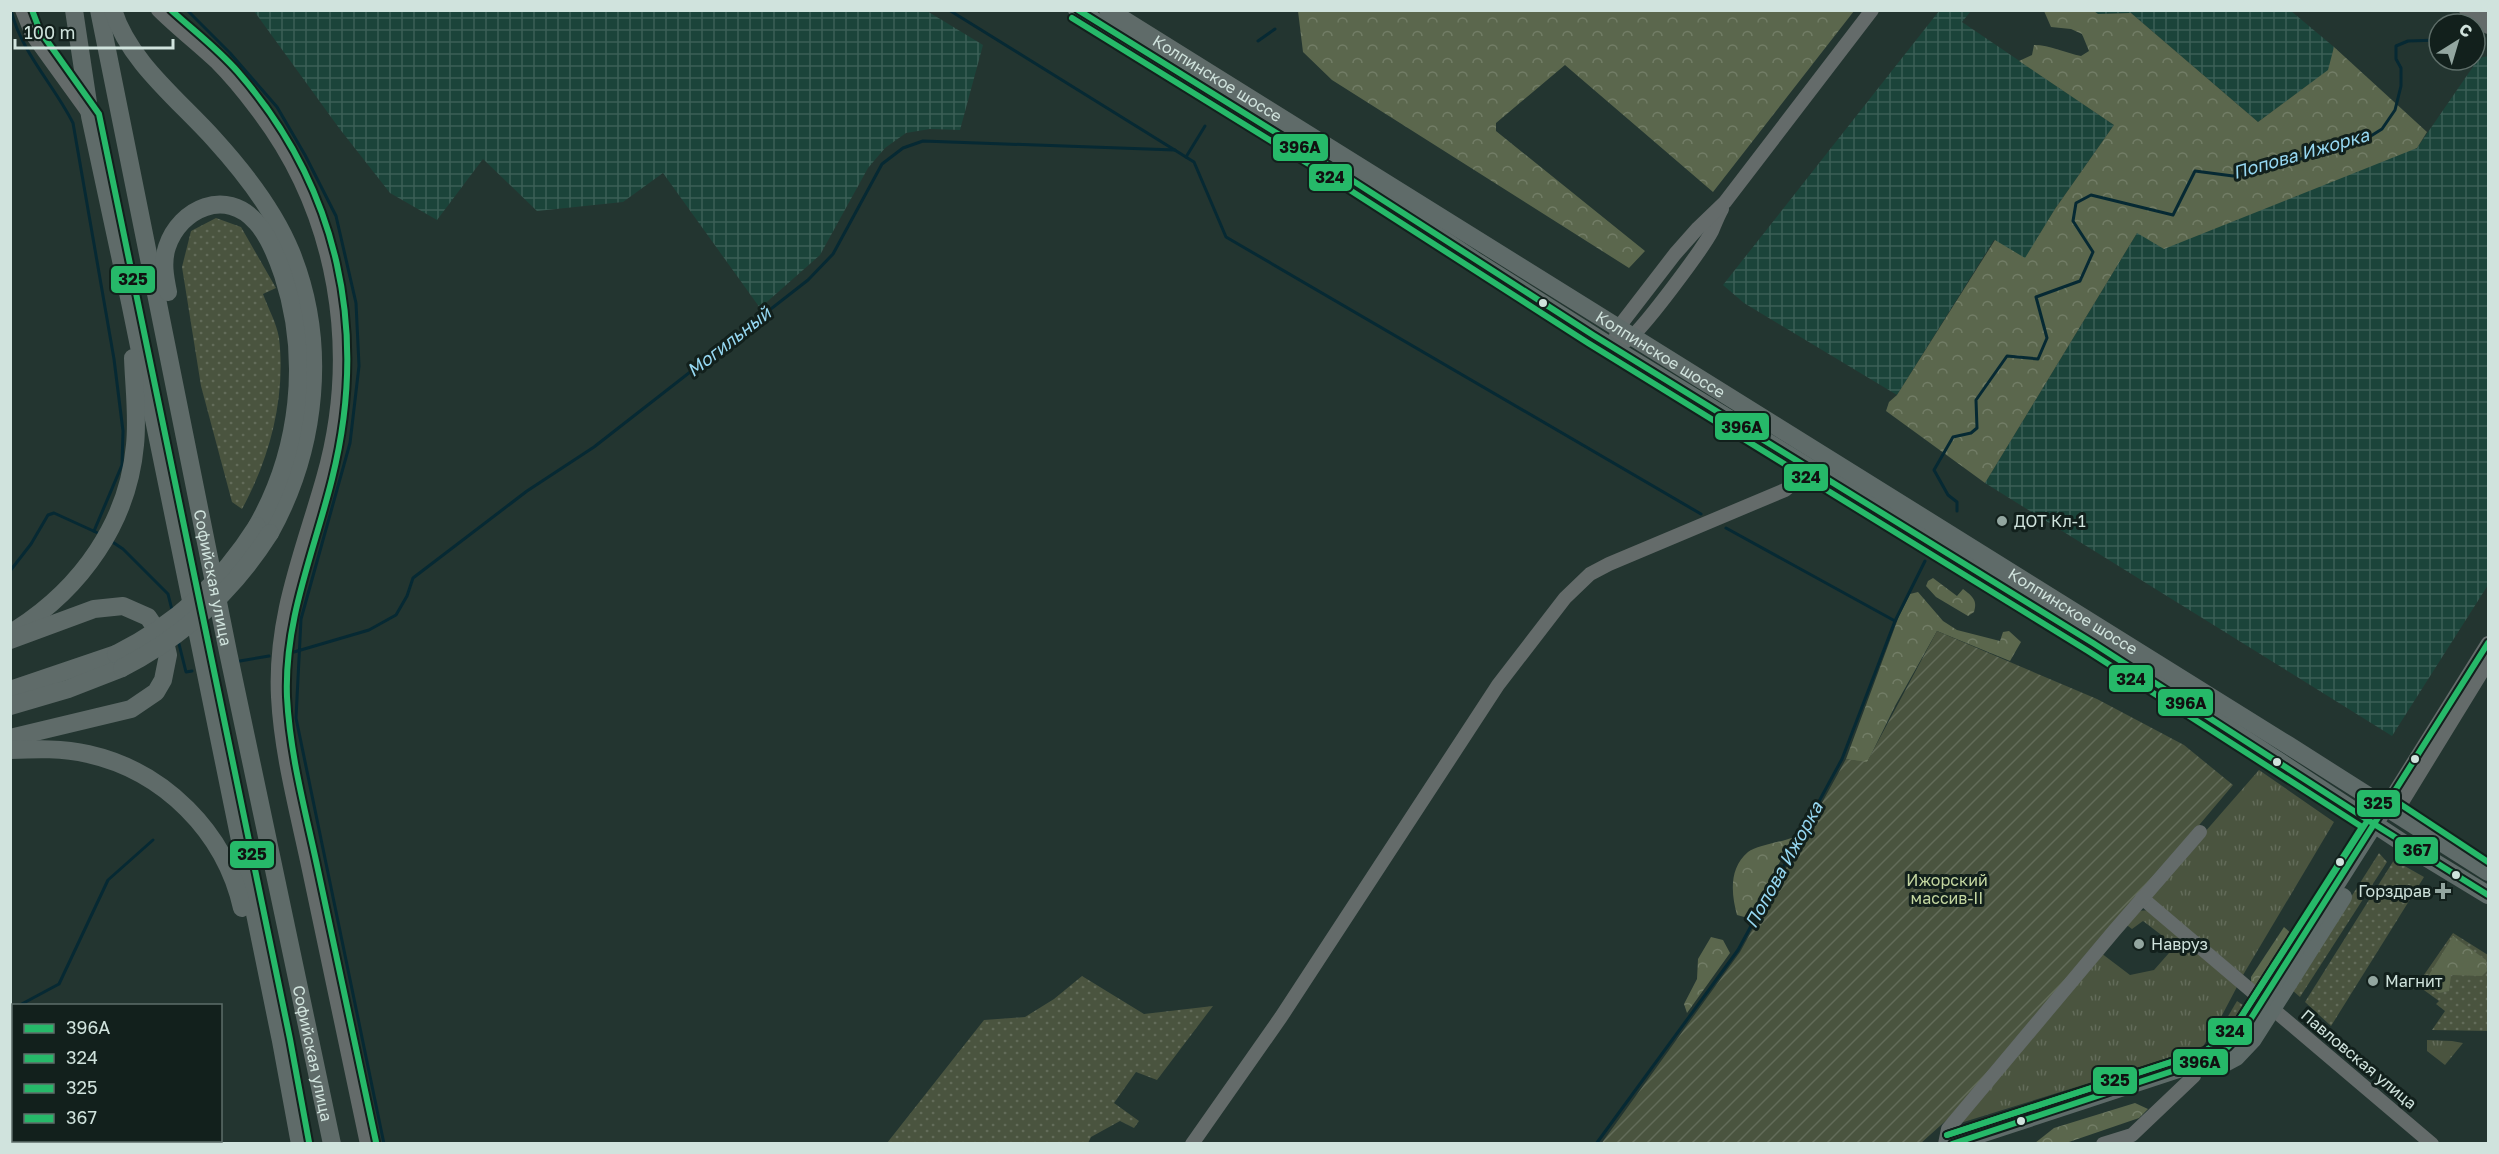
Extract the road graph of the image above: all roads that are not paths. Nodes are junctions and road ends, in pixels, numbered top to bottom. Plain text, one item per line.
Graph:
1 (22, 10) edge
2 (74, 10) edge
3 (99, 10) edge
4 (113, 10) edge
5 (158, 10) edge
6 (1077, 10) edge
7 (1108, 10) edge
8 (1872, 10) edge
9 (2466, 10) edge
10 (2488, 19) edge
11 (90, 116) junction
12 (130, 302) junction
13 (1625, 333) junction
14 (1613, 348) junction
15 (170, 362) junction
16 (1804, 465) junction
17 (264, 530) junction
18 (10, 634) edge
19 (10, 640) edge
20 (2488, 643) edge
21 (119, 661) junction
22 (2488, 662) edge
23 (10, 690) edge
24 (10, 706) edge
25 (10, 738) edge
26 (10, 750) edge
27 (2391, 809) junction
28 (2379, 827) junction
29 (2200, 832) dead end
30 (2488, 872) edge
31 (2488, 895) edge
32 (2142, 898) junction
33 (2269, 1004) junction
34 (281, 1041) junction
35 (2194, 1076) junction
36 (300, 1143) edge
37 (332, 1143) edge
38 (367, 1143) edge
39 (1192, 1143) edge
40 (1945, 1143) edge
41 (1950, 1143) edge
42 (1983, 1143) edge
43 (2103, 1143) edge
44 (2432, 1143) edge

1 - 11 street
2 - 11 main road, Софийская улица
3 - 15 main road, Софийская улица
4 - 17 main road
5 - 38 street
6 - 14 main road, Колпинское шоссе
7 - 13 main road, Колпинское шоссе
8 - 13 street
9 - 10 street
11 - 12 main road, Софийская улица
12 - 18 main road
12 - 34 main road, Софийская улица
13 - 14 street
13 - 27 main road, Колпинское шоссе
14 - 16 main road, Колпинское шоссе
15 - 17 main road
15 - 37 main road, Софийская улица
16 - 28 main road, Колпинское шоссе
16 - 39 street
17 - 21 main road, bridge
19 - 25 main road
20 - 27 street
21 - 23 main road
21 - 24 main road
22 - 27 street
26 - 34 main road
27 - 28 main road
27 - 30 main road, Колпинское шоссе
28 - 31 main road, Колпинское шоссе
28 - 33 main road
29 - 32 street
32 - 33 street, Павловская улица
32 - 40 street
33 - 35 main road
33 - 41 main road
33 - 44 street, Павловская улица
34 - 36 main road, Софийская улица
35 - 42 main road
35 - 43 street

